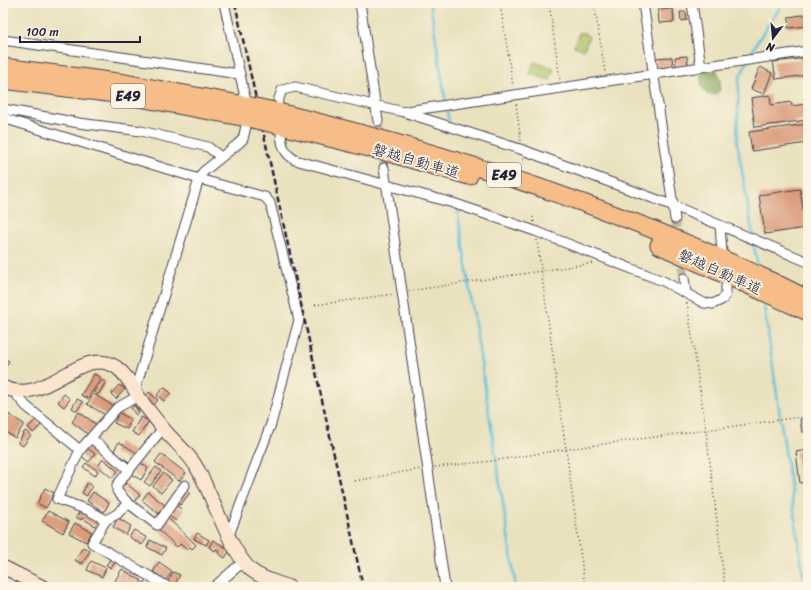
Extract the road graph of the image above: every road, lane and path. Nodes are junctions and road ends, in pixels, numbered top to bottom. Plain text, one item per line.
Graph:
1 (224, 3) edge
2 (360, 3) edge
3 (500, 3) edge
4 (549, 3) edge
5 (594, 3) edge
6 (643, 3) edge
7 (692, 3) edge
8 (3, 40) edge
9 (808, 51) edge
10 (3, 67) edge
11 (701, 67) junction
12 (239, 74) junction
13 (652, 75) junction
14 (3, 80) edge
15 (606, 82) junction
16 (561, 88) junction
17 (514, 95) junction
18 (376, 106) junction
19 (3, 109) edge
20 (249, 112) junction
21 (404, 112) junction
22 (3, 118) edge
23 (277, 119) junction
24 (378, 120) tunnel mouth
25 (522, 150) junction
26 (221, 157) junction
27 (524, 164) dead end
28 (384, 168) tunnel mouth
29 (199, 179) junction
30 (386, 184) junction
31 (674, 206) junction
32 (675, 219) tunnel mouth
33 (720, 226) junction
34 (535, 231) junction
35 (613, 260) junction
36 (808, 262) edge
37 (726, 268) junction
38 (542, 272) junction
39 (684, 278) tunnel mouth
40 (402, 292) junction
41 (686, 293) junction
42 (315, 305) dead end
43 (805, 305) edge
44 (9, 389) edge
45 (136, 393) junction
46 (808, 416) edge
47 (163, 428) junction
48 (706, 430) junction
49 (91, 438) junction
50 (567, 449) junction
51 (80, 450) junction
52 (492, 461) dead end
53 (130, 470) junction
54 (185, 485) dead end
55 (128, 503) junction
56 (106, 520) junction
57 (229, 535) junction
58 (243, 562) junction
59 (5, 568) edge
60 (43, 587) edge
61 (168, 587) edge
62 (214, 587) edge
63 (289, 587) edge
64 (445, 587) edge
65 (585, 587) edge
66 (725, 587) edge

1 - 12 street
2 - 18 street
3 - 17 path
4 - 16 path
5 - 15 path
6 - 13 street
7 - 11 street
8 - 12 street
9 - 11 street
10 - 20 highway, 磐越自動車道 / E49
11 - 13 street
12 - 20 street
13 - 15 street
13 - 31 street
14 - 20 highway, 磐越自動車道 / E49
15 - 16 street
16 - 17 street
17 - 21 street
17 - 25 path
18 - 21 street
18 - 23 street
18 - 24 street
19 - 26 street
20 - 23 highway, 磐越自動車道 / E49, bridge
20 - 26 street
21 - 25 street
22 - 29 street
23 - 30 street
23 - 37 highway, 磐越自動車道 / E49
25 - 27 path
25 - 31 street
26 - 29 street
28 - 30 street
29 - 45 street
29 - 57 street
30 - 34 street
30 - 40 street
31 - 32 street
31 - 33 street
33 - 36 street
33 - 37 street
34 - 35 street
34 - 38 path
35 - 38 path
35 - 41 street
37 - 41 street
37 - 43 highway, 磐越自動車道 / E49
37 - 43 highway, 磐越自動車道 / E49
38 - 40 path
38 - 50 path
39 - 41 street
40 - 42 path
40 - 64 street
41 - 48 path
44 - 45 street
44 - 51 street
45 - 47 street
45 - 49 street
46 - 48 path
47 - 53 street
47 - 57 street
48 - 50 path
48 - 66 path
49 - 51 street
49 - 53 street
50 - 52 path
50 - 65 path
51 - 56 street
53 - 55 street
54 - 55 street
55 - 56 street
56 - 61 street
57 - 58 street
58 - 62 street
58 - 63 street
59 - 60 street

